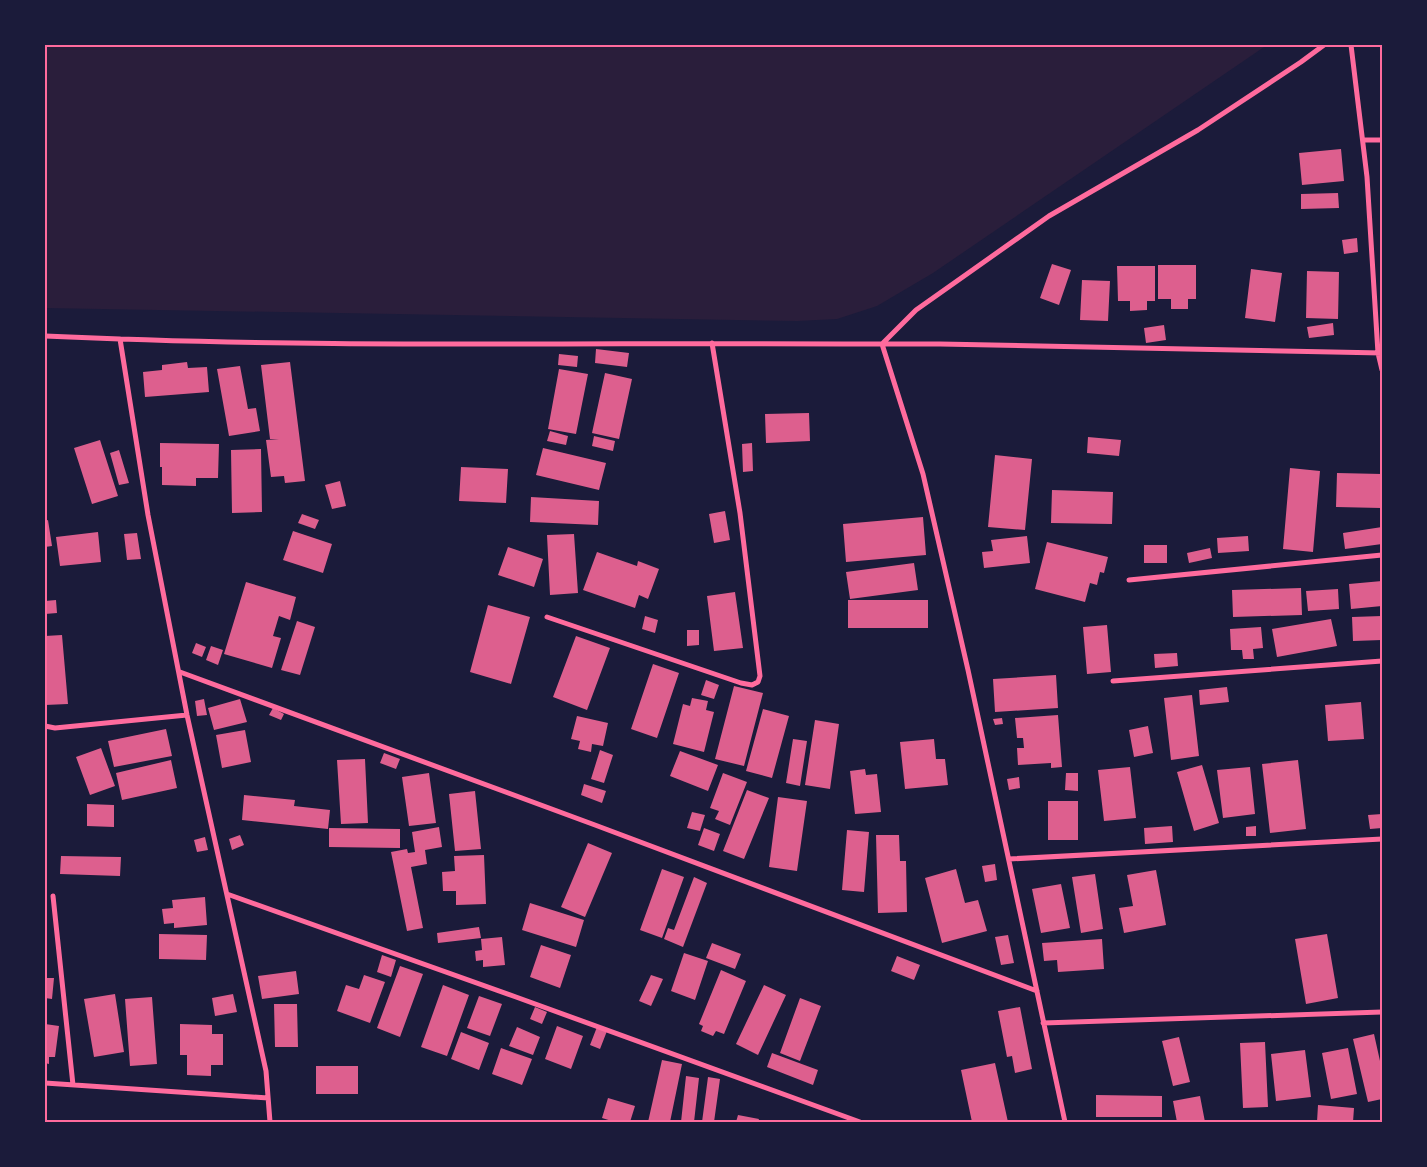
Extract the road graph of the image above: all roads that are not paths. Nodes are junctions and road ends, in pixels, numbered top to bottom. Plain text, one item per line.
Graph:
1 (1324, 45) edge
2 (1350, 45) edge
3 (1363, 140) junction
4 (1382, 140) edge
5 (45, 336) edge
6 (120, 340) junction
7 (712, 343) junction
8 (882, 344) junction
9 (1380, 353) edge
10 (1382, 370) edge
11 (1382, 554) edge
12 (1129, 580) dead end
13 (547, 617) dead end
14 (1382, 661) edge
15 (180, 672) junction
16 (1113, 681) dead end
17 (187, 715) junction
18 (45, 726) edge
19 (1382, 839) edge
20 (1009, 859) junction
21 (227, 894) junction
22 (52, 896) dead end
23 (1037, 991) junction
24 (1382, 1012) edge
25 (1043, 1023) junction
26 (45, 1083) edge
27 (73, 1085) junction
28 (268, 1098) junction
29 (270, 1122) edge
30 (860, 1122) edge
31 (1065, 1122) edge

1 - 8 street
2 - 3 street
3 - 4 street
3 - 9 street
5 - 6 street
6 - 7 street
6 - 15 street
7 - 8 street
7 - 13 street
8 - 9 street
8 - 20 street
9 - 10 street
11 - 12 street
14 - 16 street
15 - 17 street
15 - 23 street
17 - 18 street
17 - 21 street
19 - 20 street
20 - 23 street
21 - 28 street
21 - 30 street
22 - 27 street
23 - 25 street
24 - 25 street
25 - 31 street
26 - 27 street
27 - 28 street
28 - 29 street

